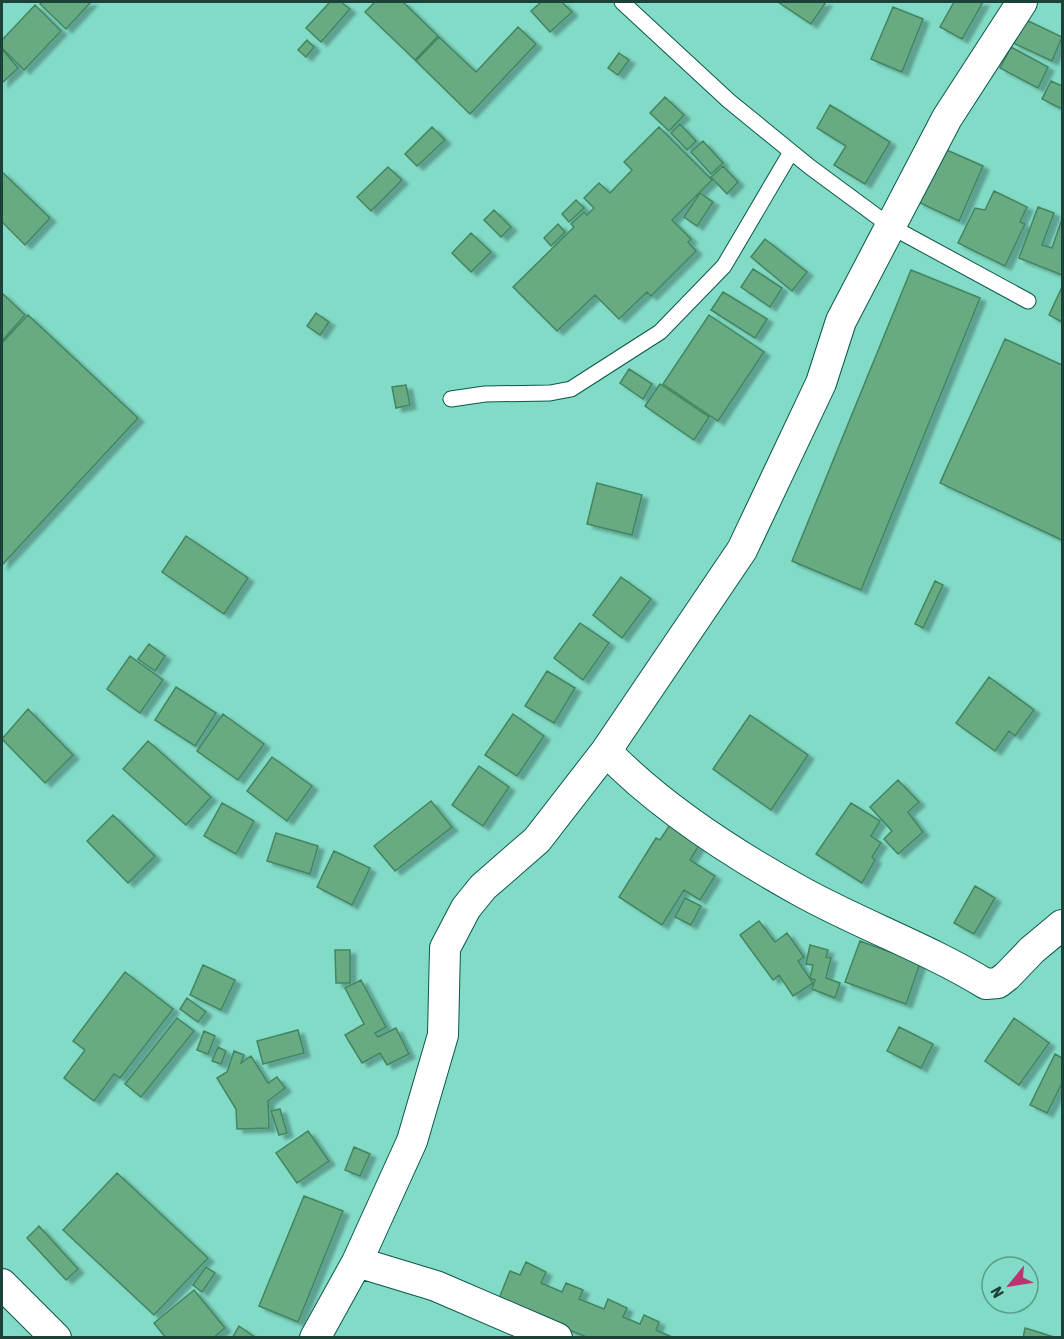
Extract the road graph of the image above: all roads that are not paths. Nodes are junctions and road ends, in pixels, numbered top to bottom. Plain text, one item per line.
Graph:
1 (622, 2) edge
2 (1022, 2) edge
3 (791, 152) junction
4 (890, 226) junction
5 (1028, 301) dead end
6 (451, 399) dead end
7 (606, 751) junction
8 (1062, 925) edge
9 (357, 1262) junction
10 (2, 1284) edge
11 (56, 1338) edge
12 (315, 1338) edge
13 (557, 1338) edge

1 - 3 lane
2 - 4 street
3 - 4 lane
3 - 6 lane
4 - 5 lane
4 - 7 street
7 - 8 street
7 - 9 street
9 - 12 street
9 - 13 street
10 - 11 street

